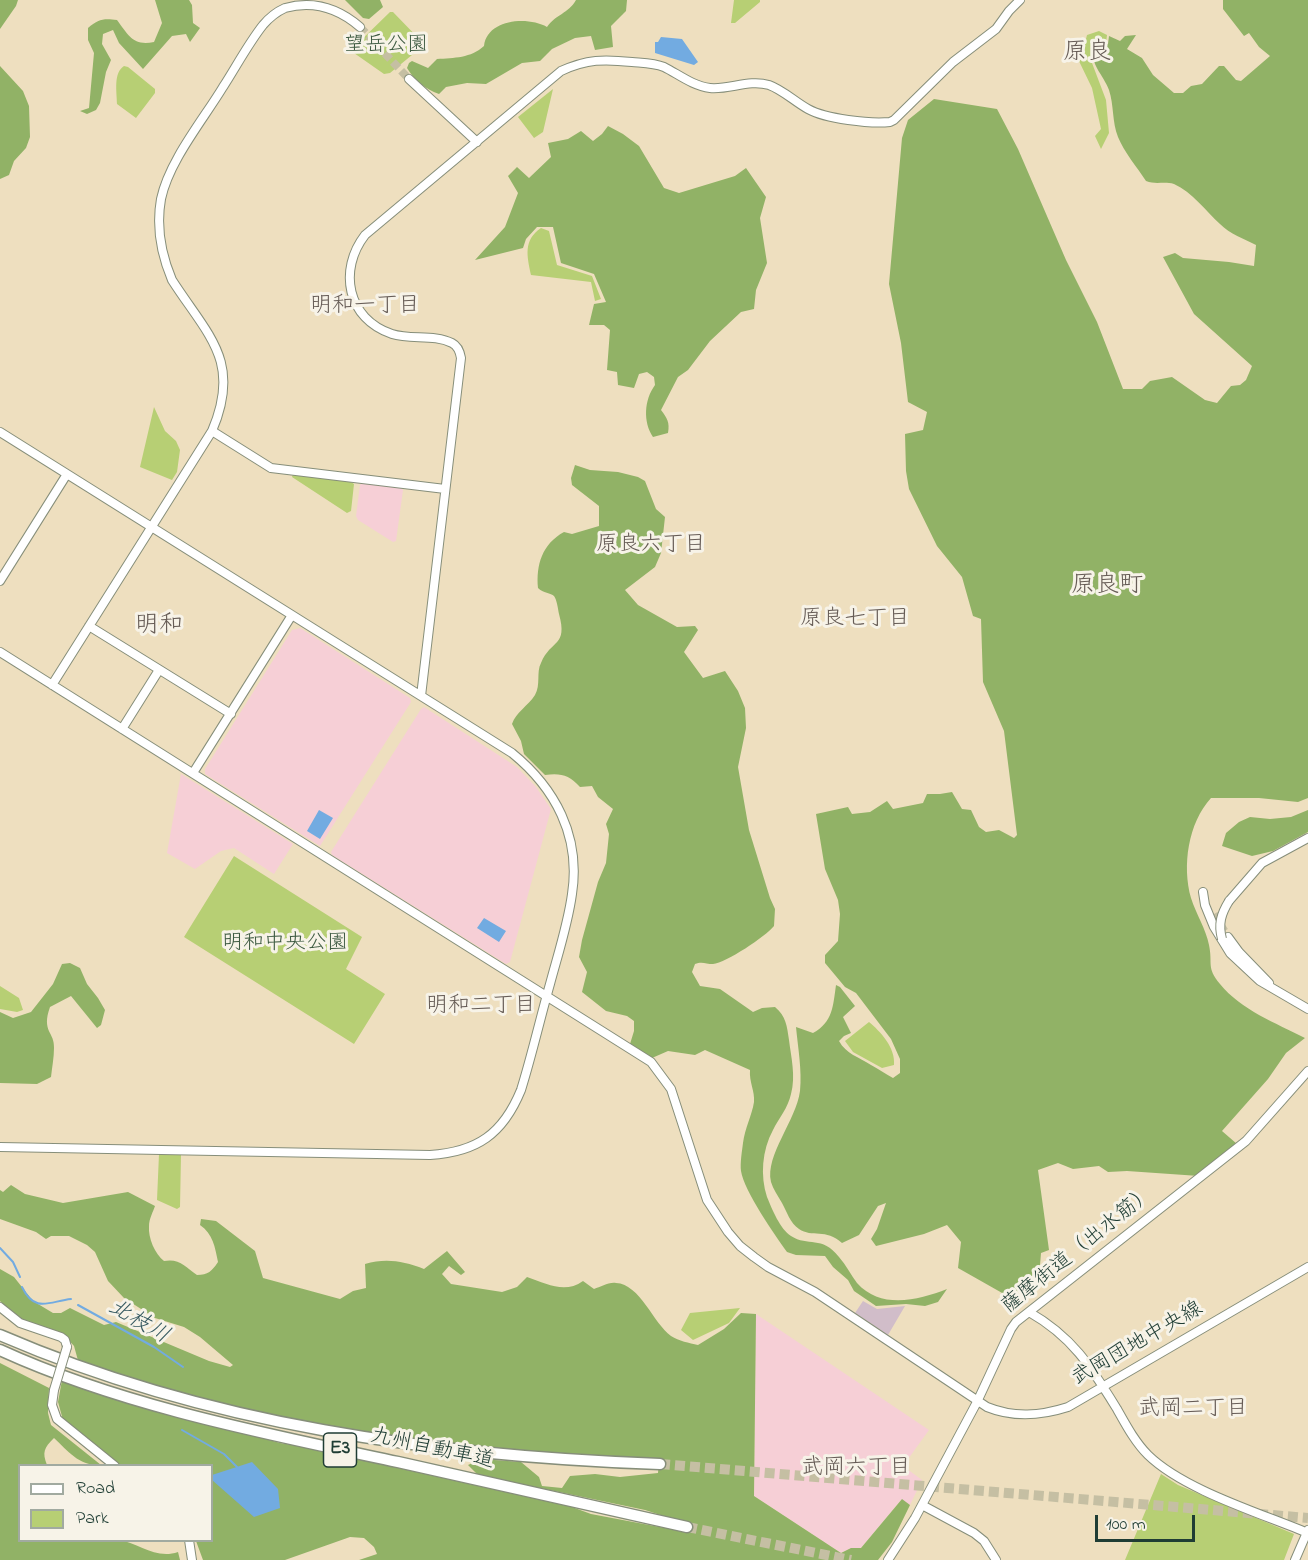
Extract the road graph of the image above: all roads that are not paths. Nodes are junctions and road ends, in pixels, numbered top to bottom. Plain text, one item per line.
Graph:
1 (1020, 0) edge
2 (360, 27) tunnel mouth
3 (409, 79) tunnel mouth
4 (477, 142) junction
5 (212, 431) junction
6 (0, 432) edge
7 (67, 474) junction
8 (445, 489) junction
9 (152, 527) junction
10 (0, 581) edge
11 (292, 615) junction
12 (89, 626) junction
13 (0, 652) edge
14 (159, 670) junction
15 (52, 685) junction
16 (421, 696) junction
17 (231, 714) junction
18 (122, 729) junction
19 (193, 773) junction
20 (1308, 838) edge
21 (1214, 914) tunnel mouth
22 (1225, 938) junction
23 (547, 995) junction
24 (1308, 1009) edge
25 (1308, 1071) edge
26 (0, 1147) edge
27 (1308, 1267) edge
28 (0, 1307) edge
29 (1029, 1312) junction
30 (0, 1335) edge
31 (0, 1350) edge
32 (1102, 1386) junction
33 (977, 1402) junction
34 (113, 1464) edge
35 (660, 1464) tunnel mouth
36 (922, 1505) junction
37 (687, 1527) tunnel mouth
38 (1308, 1532) edge
39 (189, 1542) edge
40 (192, 1560) edge
41 (888, 1560) edge
42 (996, 1560) edge
43 (1296, 1560) edge

1 - 4 street
2 - 5 street
3 - 4 street
4 - 8 street
5 - 8 street
5 - 9 street
6 - 7 street
7 - 9 street
7 - 10 street
8 - 16 street
9 - 11 street
9 - 12 street
11 - 16 street
11 - 17 street
12 - 14 street
12 - 15 street
13 - 15 street, 武岡団地中央線
14 - 17 street
14 - 18 street
15 - 18 street, 武岡団地中央線
16 - 23 street
17 - 19 street
18 - 19 street, 武岡団地中央線
19 - 23 street, 武岡団地中央線
20 - 22 street, bridge
21 - 22 street
22 - 24 street
23 - 26 street
23 - 33 street, 武岡団地中央線
25 - 29 street, 薩摩街道（出水筋）
27 - 32 street, 武岡団地中央線
28 - 34 street, bridge
29 - 32 street
29 - 33 street, 薩摩街道（出水筋）
30 - 35 highway, 九州自動車道 / E3
31 - 37 highway, 九州自動車道 / E3
32 - 33 street, 武岡団地中央線
32 - 38 street
33 - 36 street, 薩摩街道（出水筋）
36 - 41 street, 薩摩街道（出水筋）
36 - 42 street
38 - 43 street
39 - 40 street

